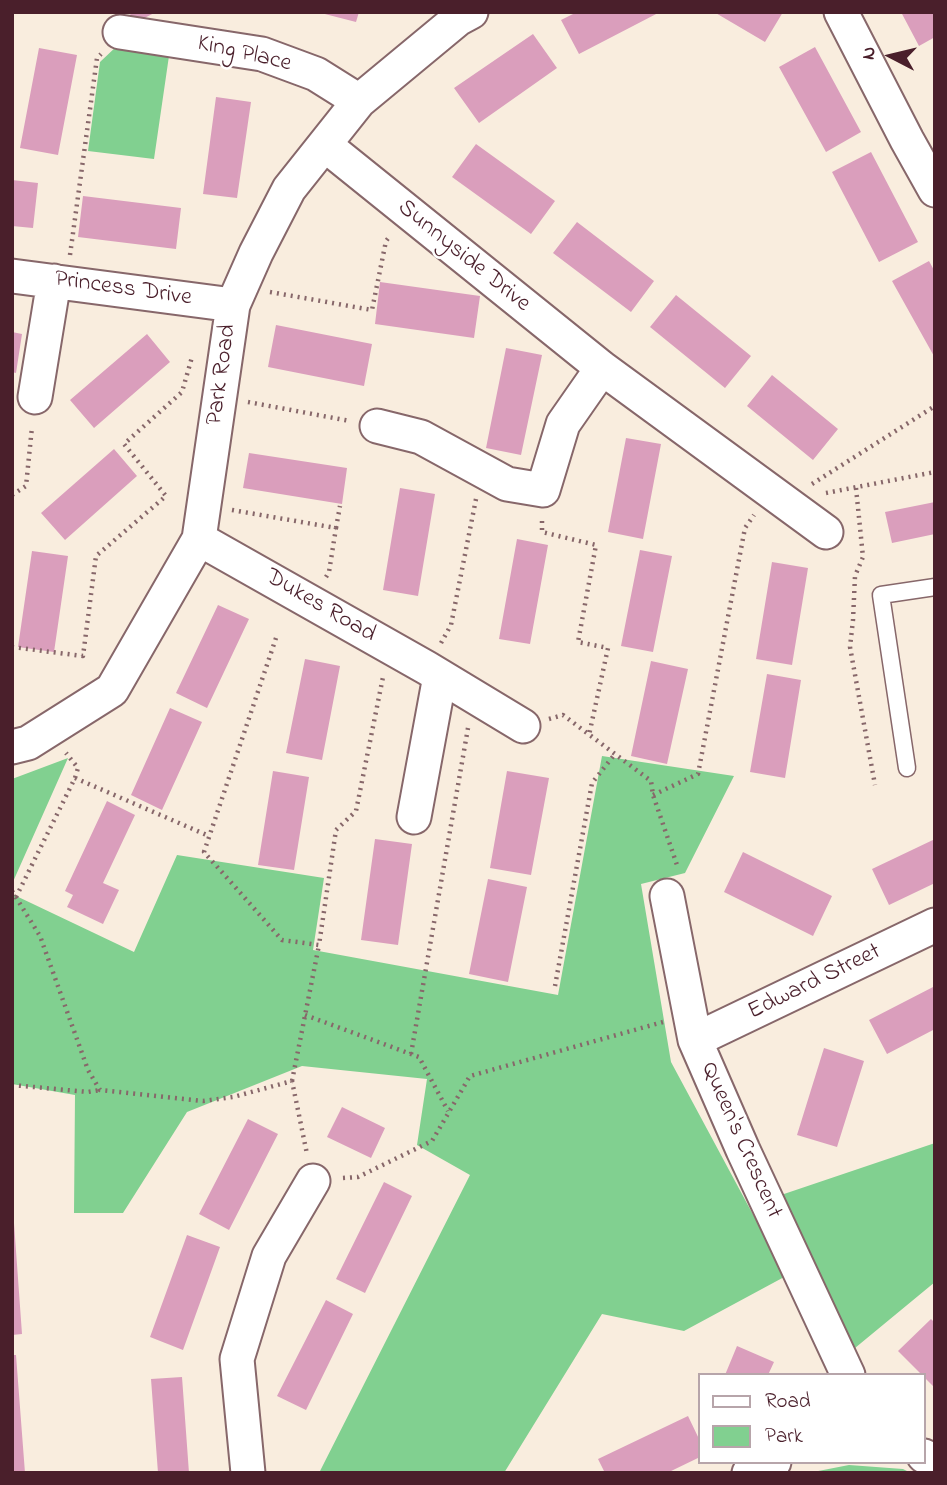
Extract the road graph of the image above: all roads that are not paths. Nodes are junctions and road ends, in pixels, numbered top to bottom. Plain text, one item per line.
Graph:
1 (471, 12) edge
2 (841, 12) edge
3 (120, 32) road end
4 (359, 101) junction
5 (324, 145) junction
6 (935, 190) edge
7 (12, 276) edge
8 (60, 281) junction
9 (237, 296) junction
10 (602, 368) junction
11 (35, 397) road end
12 (377, 426) road end
13 (826, 532) dead end
14 (199, 539) junction
15 (935, 587) edge
16 (433, 672) junction
17 (523, 726) road end
18 (12, 747) edge
19 (907, 768) dead end
20 (414, 817) dead end
21 (667, 896) road end
22 (935, 925) edge
23 (693, 1027) junction
24 (313, 1181) road end
25 (847, 1373) edge
26 (769, 1464) edge
27 (247, 1473) edge
28 (749, 1473) edge

1 - 4 street, Park Road
2 - 6 street
3 - 4 street, King Place
4 - 5 street, Park Road
5 - 9 street, Park Road
5 - 10 street, Sunnyside Drive
7 - 8 street, Princess Drive
8 - 9 street, Princess Drive
8 - 11 street
9 - 14 street, Park Road
10 - 12 street
10 - 13 street, Sunnyside Drive
14 - 16 street, Dukes Road
14 - 18 street, Park Road
15 - 19 lane
16 - 17 street, Dukes Road
16 - 20 street
21 - 23 street, Queen's Crescent
22 - 23 street, Edward Street
23 - 25 street, Queen's Crescent
24 - 27 street
26 - 28 street

